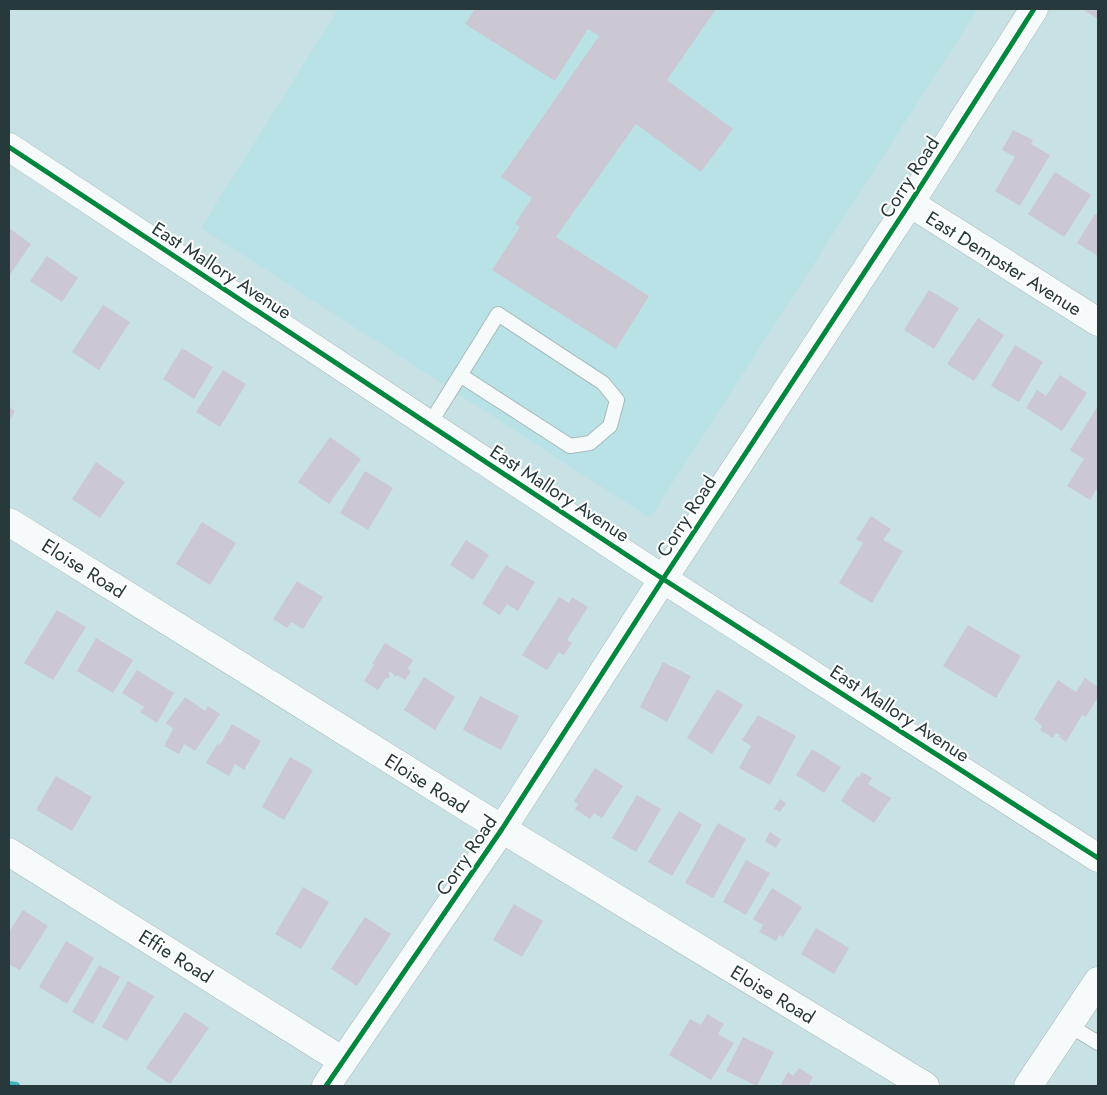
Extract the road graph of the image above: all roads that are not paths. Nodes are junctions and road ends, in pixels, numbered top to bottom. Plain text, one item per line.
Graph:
1 (1034, 9) edge
2 (9, 147) edge
3 (910, 203) junction
4 (1098, 322) edge
5 (460, 376) junction
6 (430, 424) junction
7 (9, 522) edge
8 (663, 578) junction
9 (502, 829) junction
10 (9, 852) edge
11 (1098, 858) edge
12 (1098, 981) edge
13 (1069, 1025) junction
14 (1098, 1043) edge
15 (343, 1061) junction
16 (326, 1086) edge
17 (925, 1086) edge
18 (1028, 1086) edge

1 - 3 street, Corry Road
2 - 6 street, East Mallory Avenue
3 - 4 street, East Dempster Avenue
3 - 8 street, Corry Road
5 - 5 lane
5 - 6 lane
6 - 8 street, East Mallory Avenue
7 - 9 street, Eloise Road
8 - 9 street, Corry Road
8 - 11 street, East Mallory Avenue
9 - 15 street, Corry Road
9 - 17 street, Eloise Road
10 - 15 street, Effie Road
12 - 13 street
13 - 14 lane
13 - 18 street
15 - 16 street, Corry Road

